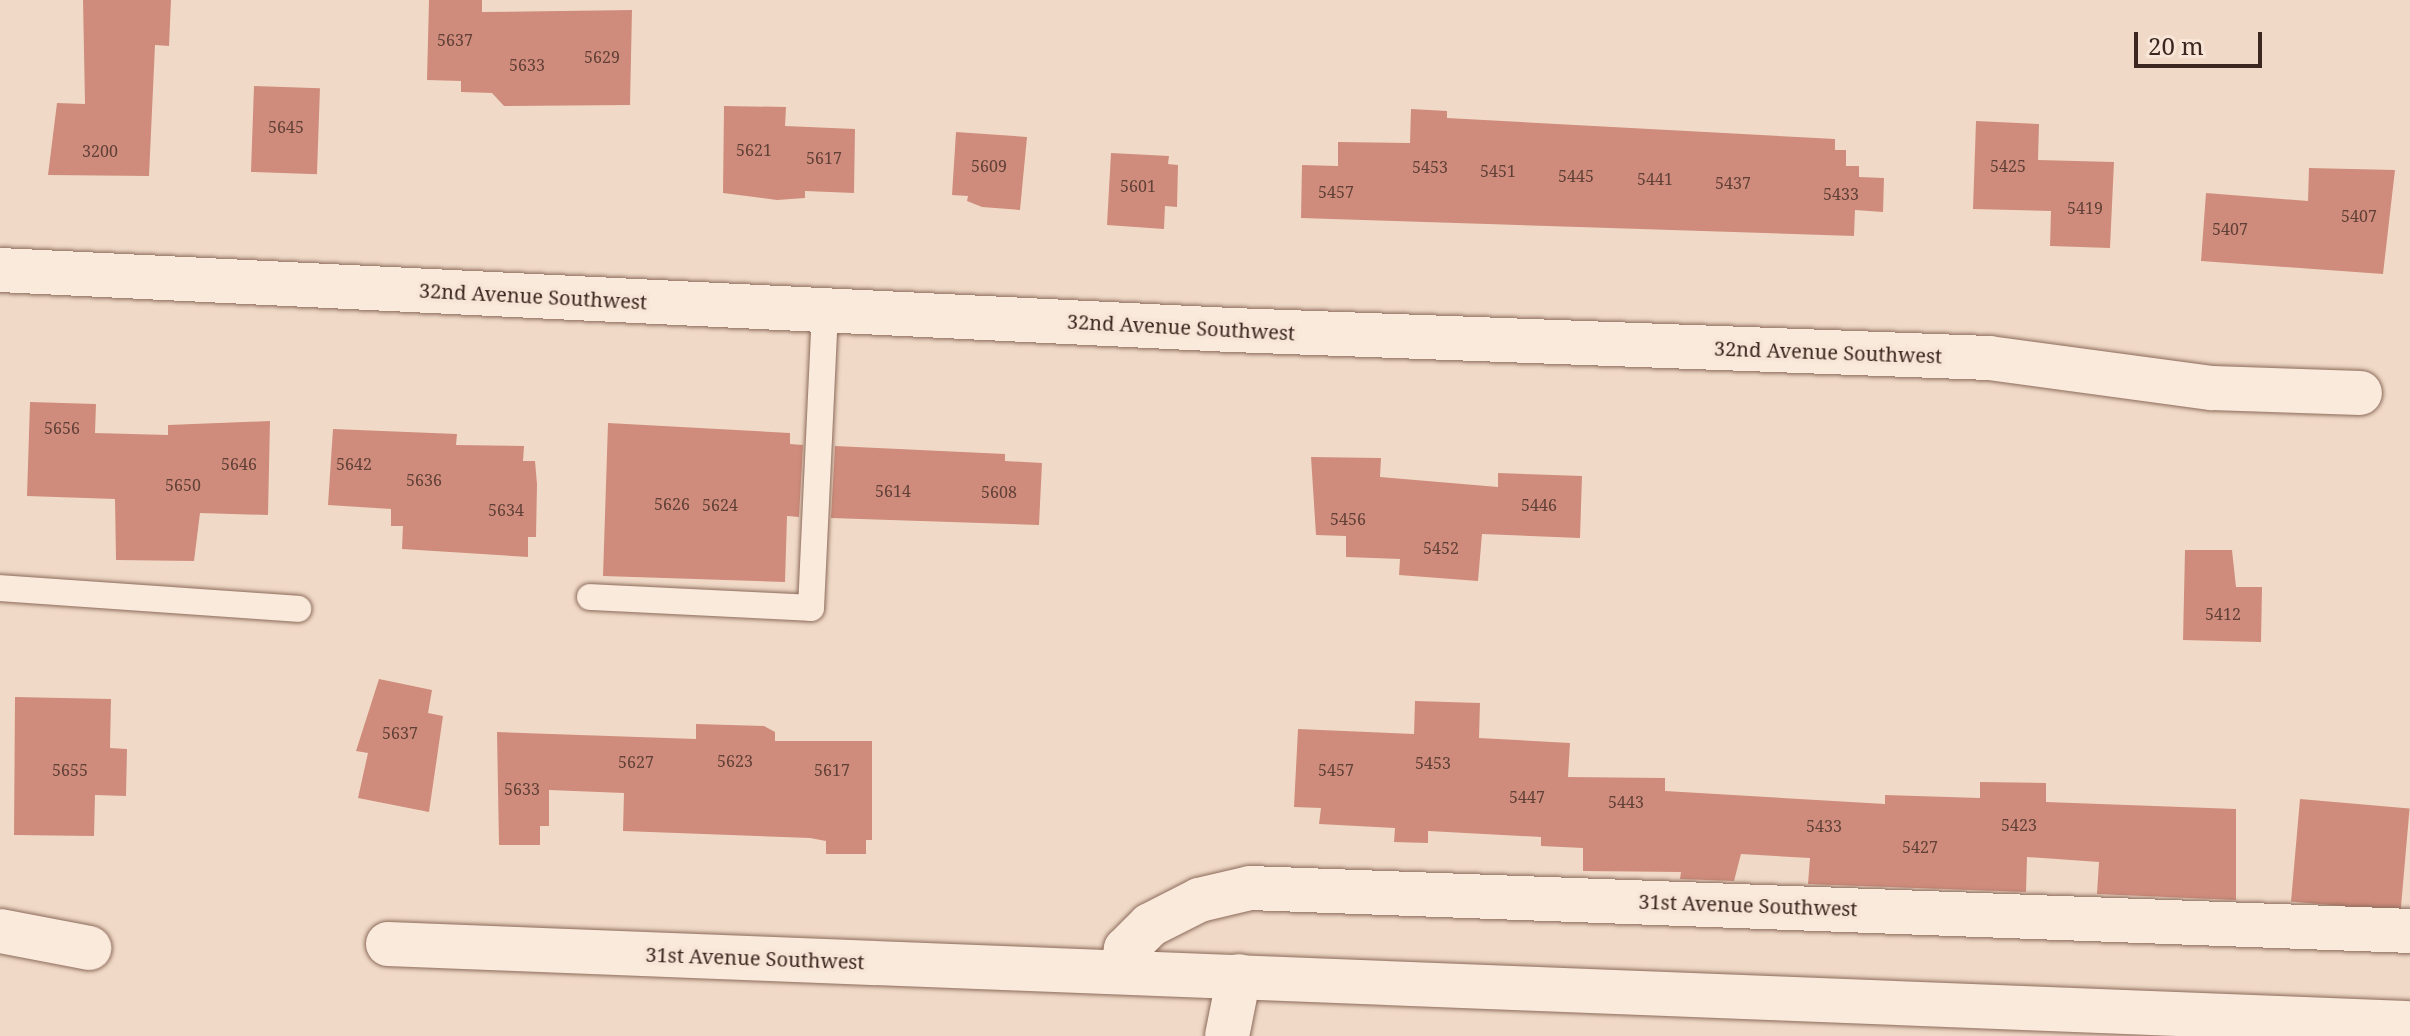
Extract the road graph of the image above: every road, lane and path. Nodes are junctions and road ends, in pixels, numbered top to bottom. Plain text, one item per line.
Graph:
1 (0, 270) edge
2 (825, 310) junction
3 (2360, 393) dead end
4 (0, 588) edge
5 (590, 597) dead end
6 (298, 609) dead end
7 (0, 931) edge
8 (2410, 931) edge
9 (388, 944) dead end
10 (89, 948) dead end
11 (1123, 972) junction
12 (1239, 976) junction
13 (2410, 1023) edge
14 (1227, 1036) edge

1 - 2 street, 32nd Avenue Southwest
2 - 3 street, 32nd Avenue Southwest
2 - 5 lane
4 - 6 lane
7 - 10 street
8 - 11 street, 31st Avenue Southwest
9 - 11 street, 31st Avenue Southwest
11 - 12 street, 31st Avenue Southwest
12 - 13 street, 31st Avenue Southwest
12 - 14 street

